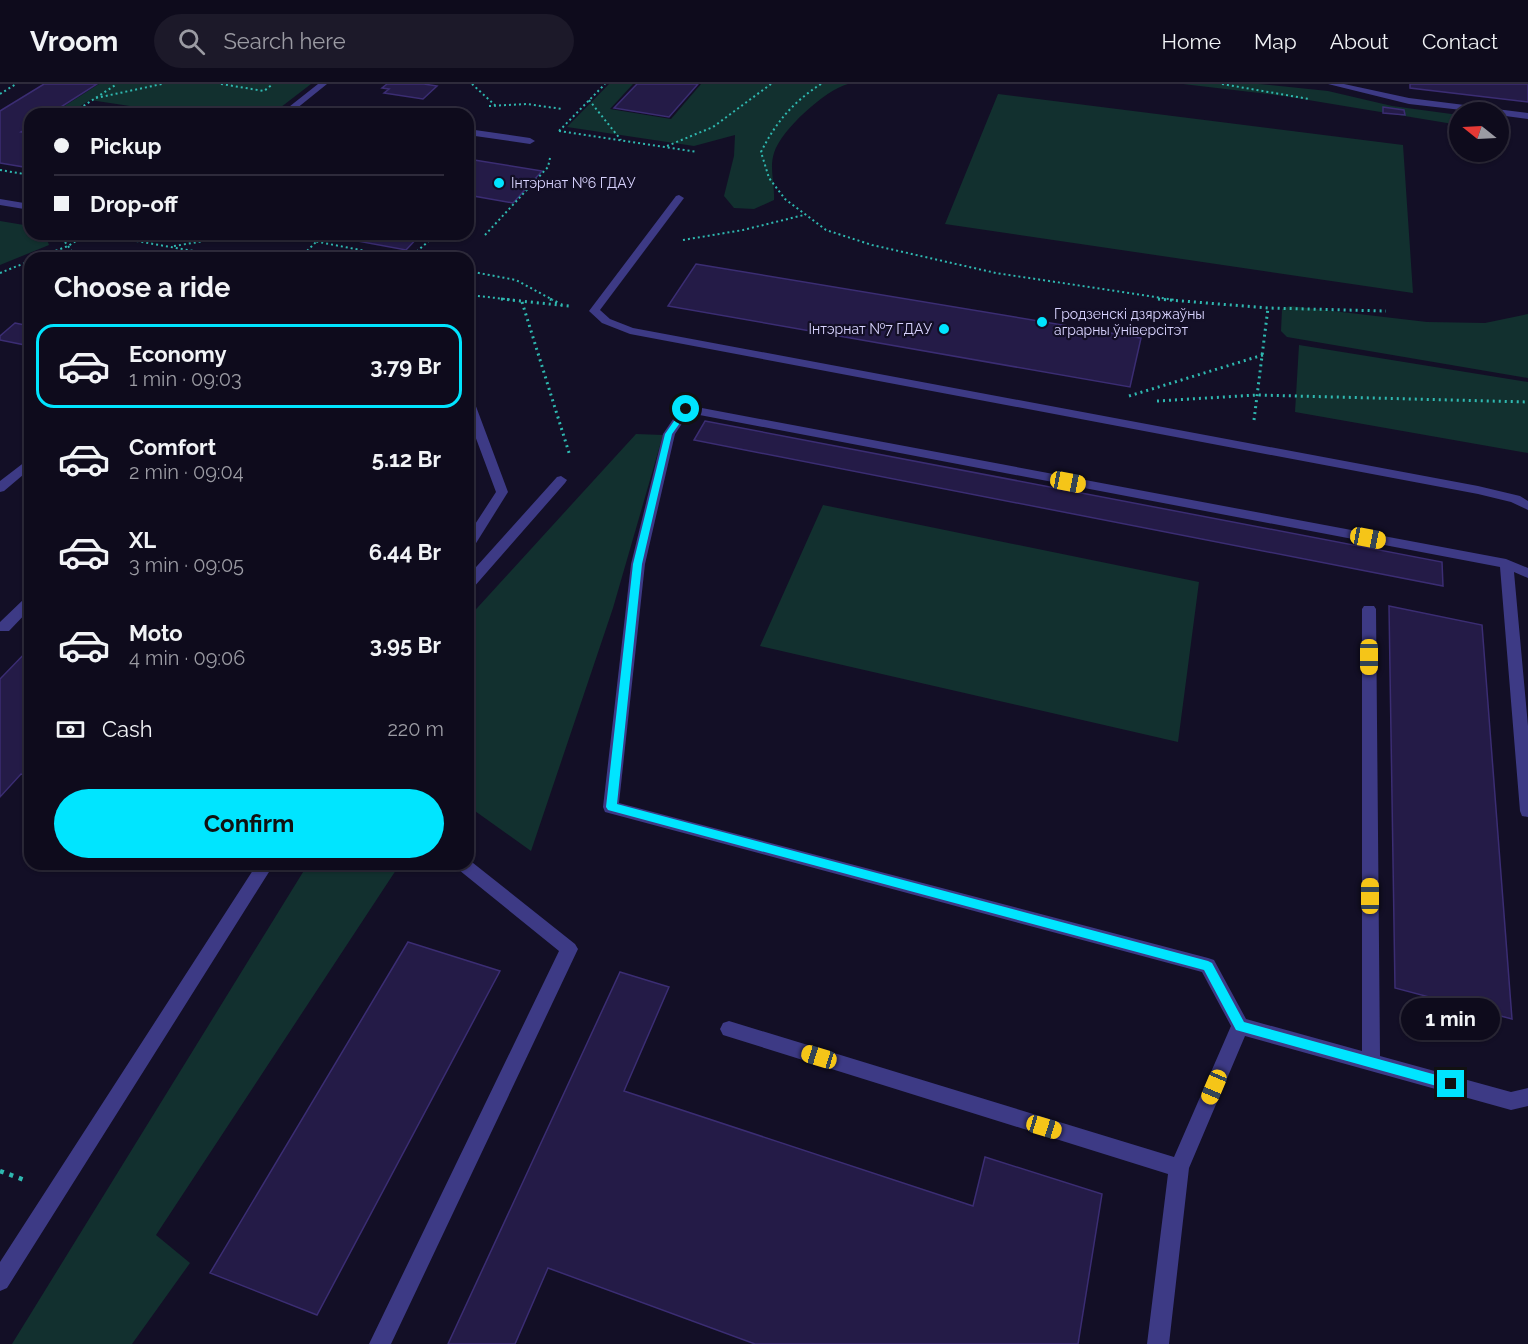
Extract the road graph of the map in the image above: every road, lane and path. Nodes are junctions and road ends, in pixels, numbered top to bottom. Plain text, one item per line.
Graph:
1 (16, 84) edge
2 (117, 84) edge
3 (162, 84) edge
4 (221, 84) edge
5 (273, 84) edge
6 (322, 84) edge
7 (605, 84) edge
8 (771, 84) edge
9 (821, 84) edge
10 (1332, 84) edge
11 (0, 94) edge
12 (96, 98) junction
13 (589, 100) junction
14 (80, 108) edge
15 (291, 108) edge
16 (1528, 116) edge
17 (474, 133) edge
18 (530, 141) dead end
19 (622, 141) junction
20 (663, 147) junction
21 (696, 152) dead end
22 (549, 154) dead end
23 (0, 170) edge
24 (24, 174) edge
25 (680, 198) dead end
26 (0, 202) edge
27 (24, 206) edge
28 (805, 215) junction
29 (486, 236) dead end
30 (64, 240) edge
31 (78, 240) edge
32 (131, 240) edge
33 (212, 240) edge
34 (306, 240) edge
35 (430, 240) edge
36 (316, 242) junction
37 (68, 246) junction
38 (644, 246) junction
39 (170, 247) junction
40 (52, 252) edge
41 (72, 252) edge
42 (199, 252) edge
43 (306, 252) edge
44 (370, 252) edge
45 (416, 252) edge
46 (24, 263) edge
47 (474, 272) edge
48 (0, 273) edge
49 (474, 296) edge
50 (522, 302) junction
51 (563, 305) junction
52 (1268, 308) junction
53 (594, 311) junction
54 (1386, 311) dead end
55 (1263, 355) junction
56 (1257, 396) junction
57 (1118, 400) dead end
58 (1153, 401) dead end
59 (1528, 402) edge
60 (474, 417) edge
61 (1253, 424) dead end
62 (24, 467) edge
63 (561, 480) joint
64 (0, 489) edge
65 (1528, 506) edge
66 (474, 536) edge
67 (1506, 564) junction
68 (1528, 573) edge
69 (474, 578) edge
70 (24, 607) edge
71 (1369, 609) dead end
72 (4, 627) dead end
73 (1528, 811) edge
74 (262, 870) edge
75 (471, 870) edge
76 (1240, 1026) junction
77 (729, 1029) dead end
78 (1371, 1062) junction
79 (1528, 1096) edge
80 (1179, 1168) junction
81 (0, 1171) edge
82 (36, 1185) dead end
83 (0, 1281) edge
84 (380, 1344) edge
85 (1158, 1344) edge

1 - 11 path
2 - 12 path
3 - 12 path
4 - 5 path
6 - 15 lane
7 - 13 path
8 - 20 path
9 - 28 path
10 - 16 lane
12 - 14 path
13 - 19 path
13 - 19 path
17 - 18 lane
19 - 20 path
20 - 21 path
22 - 29 path
23 - 24 path
25 - 38 lane
26 - 27 lane
28 - 38 path
28 - 52 path
30 - 37 path
31 - 37 path
32 - 39 path
33 - 39 path
34 - 36 path
35 - 45 path
36 - 43 path
36 - 44 path
37 - 40 path
37 - 41 path
38 - 53 lane
39 - 42 path
46 - 48 path
47 - 51 path
49 - 50 path
50 - 51 path
50 - 63 path
51 - 53 path
52 - 54 path
52 - 55 path
53 - 65 lane
55 - 56 path
55 - 57 path
56 - 58 path
56 - 59 path
56 - 61 path
60 - 66 lane
62 - 64 lane
63 - 69 lane
67 - 68 lane
67 - 73 lane
67 - 76 lane
70 - 72 lane
71 - 78 lane
74 - 83 lane
75 - 84 lane
76 - 78 lane
76 - 80 lane
77 - 80 lane
78 - 79 lane
80 - 85 lane
81 - 82 path

